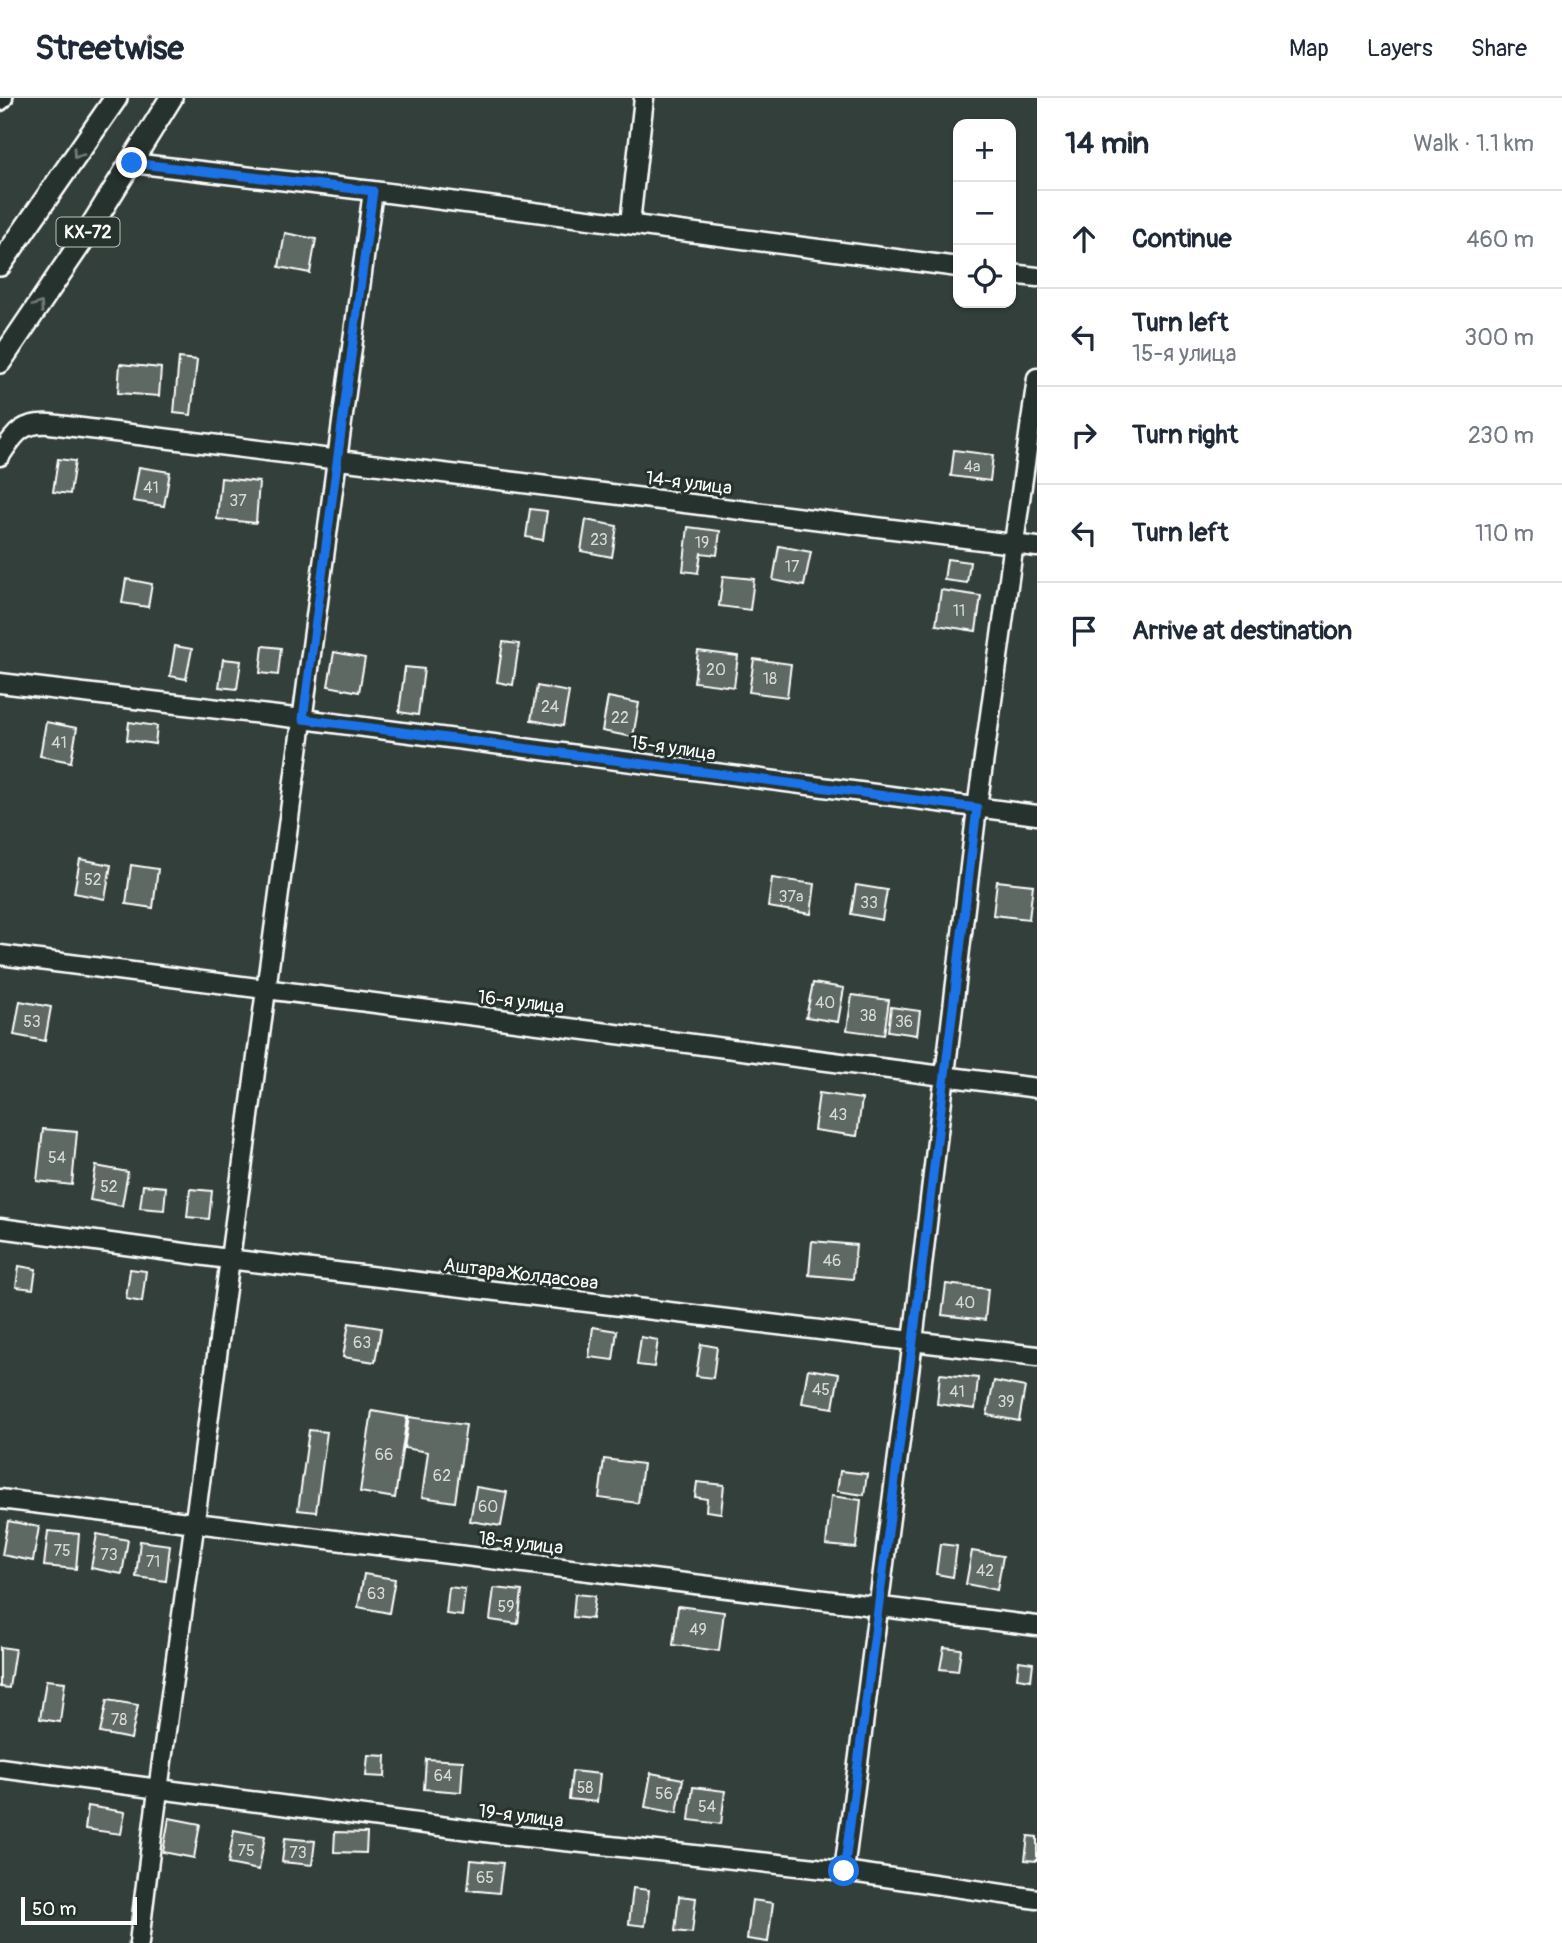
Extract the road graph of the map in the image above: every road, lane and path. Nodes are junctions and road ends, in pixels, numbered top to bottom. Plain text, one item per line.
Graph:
1 (116, 98) edge
2 (171, 98) edge
3 (644, 98) edge
4 (132, 163) junction
5 (373, 191) junction
6 (630, 223) junction
7 (0, 265) edge
8 (953, 266) edge
9 (1016, 275) edge
10 (1037, 277) edge
11 (0, 362) edge
12 (1037, 378) edge
13 (0, 456) edge
14 (336, 460) junction
15 (1013, 544) junction
16 (1037, 547) edge
17 (0, 683) edge
18 (303, 719) junction
19 (977, 808) junction
20 (1037, 815) edge
21 (0, 955) edge
22 (265, 990) junction
23 (944, 1076) junction
24 (1037, 1088) edge
25 (0, 1228) edge
26 (228, 1259) junction
27 (913, 1341) junction
28 (1037, 1356) edge
29 (0, 1499) edge
30 (194, 1524) junction
31 (877, 1607) junction
32 (1037, 1626) edge
33 (0, 1768) edge
34 (157, 1790) junction
35 (844, 1871) junction
36 (1037, 1899) edge
37 (139, 1943) edge

1 -> 7 main road, КХ-72
2 - 4 main road, КХ-72
3 - 6 street
4 - 5 street
11 -> 4 main road, КХ-72
5 - 6 street
5 - 14 street
6 - 8 street
9 - 10 street
12 - 15 street
13 - 14 street, 14-я улица
14 - 15 street, 14-я улица
14 - 18 street
15 - 16 street, 14-я улица
15 - 19 street
17 - 18 street, 15-я улица
18 - 19 street, 15-я улица
18 - 22 street
19 - 20 street, 15-я улица
19 - 23 street
21 - 22 street, 16-я улица
22 - 23 street, 16-я улица
22 - 26 street
23 - 24 street, 16-я улица
23 - 27 street
25 - 26 street, Аштара Жолдасова
26 - 27 street, Аштара Жолдасова
26 - 30 street
27 - 28 street, Аштара Жолдасова
27 - 31 street
29 - 30 street, 18-я улица
30 - 31 street, 18-я улица
30 - 34 street
31 - 32 street, 18-я улица
31 - 35 street
33 - 34 street, 19-я улица
34 - 35 street, 19-я улица
34 - 37 street
35 - 36 street, 19-я улица

